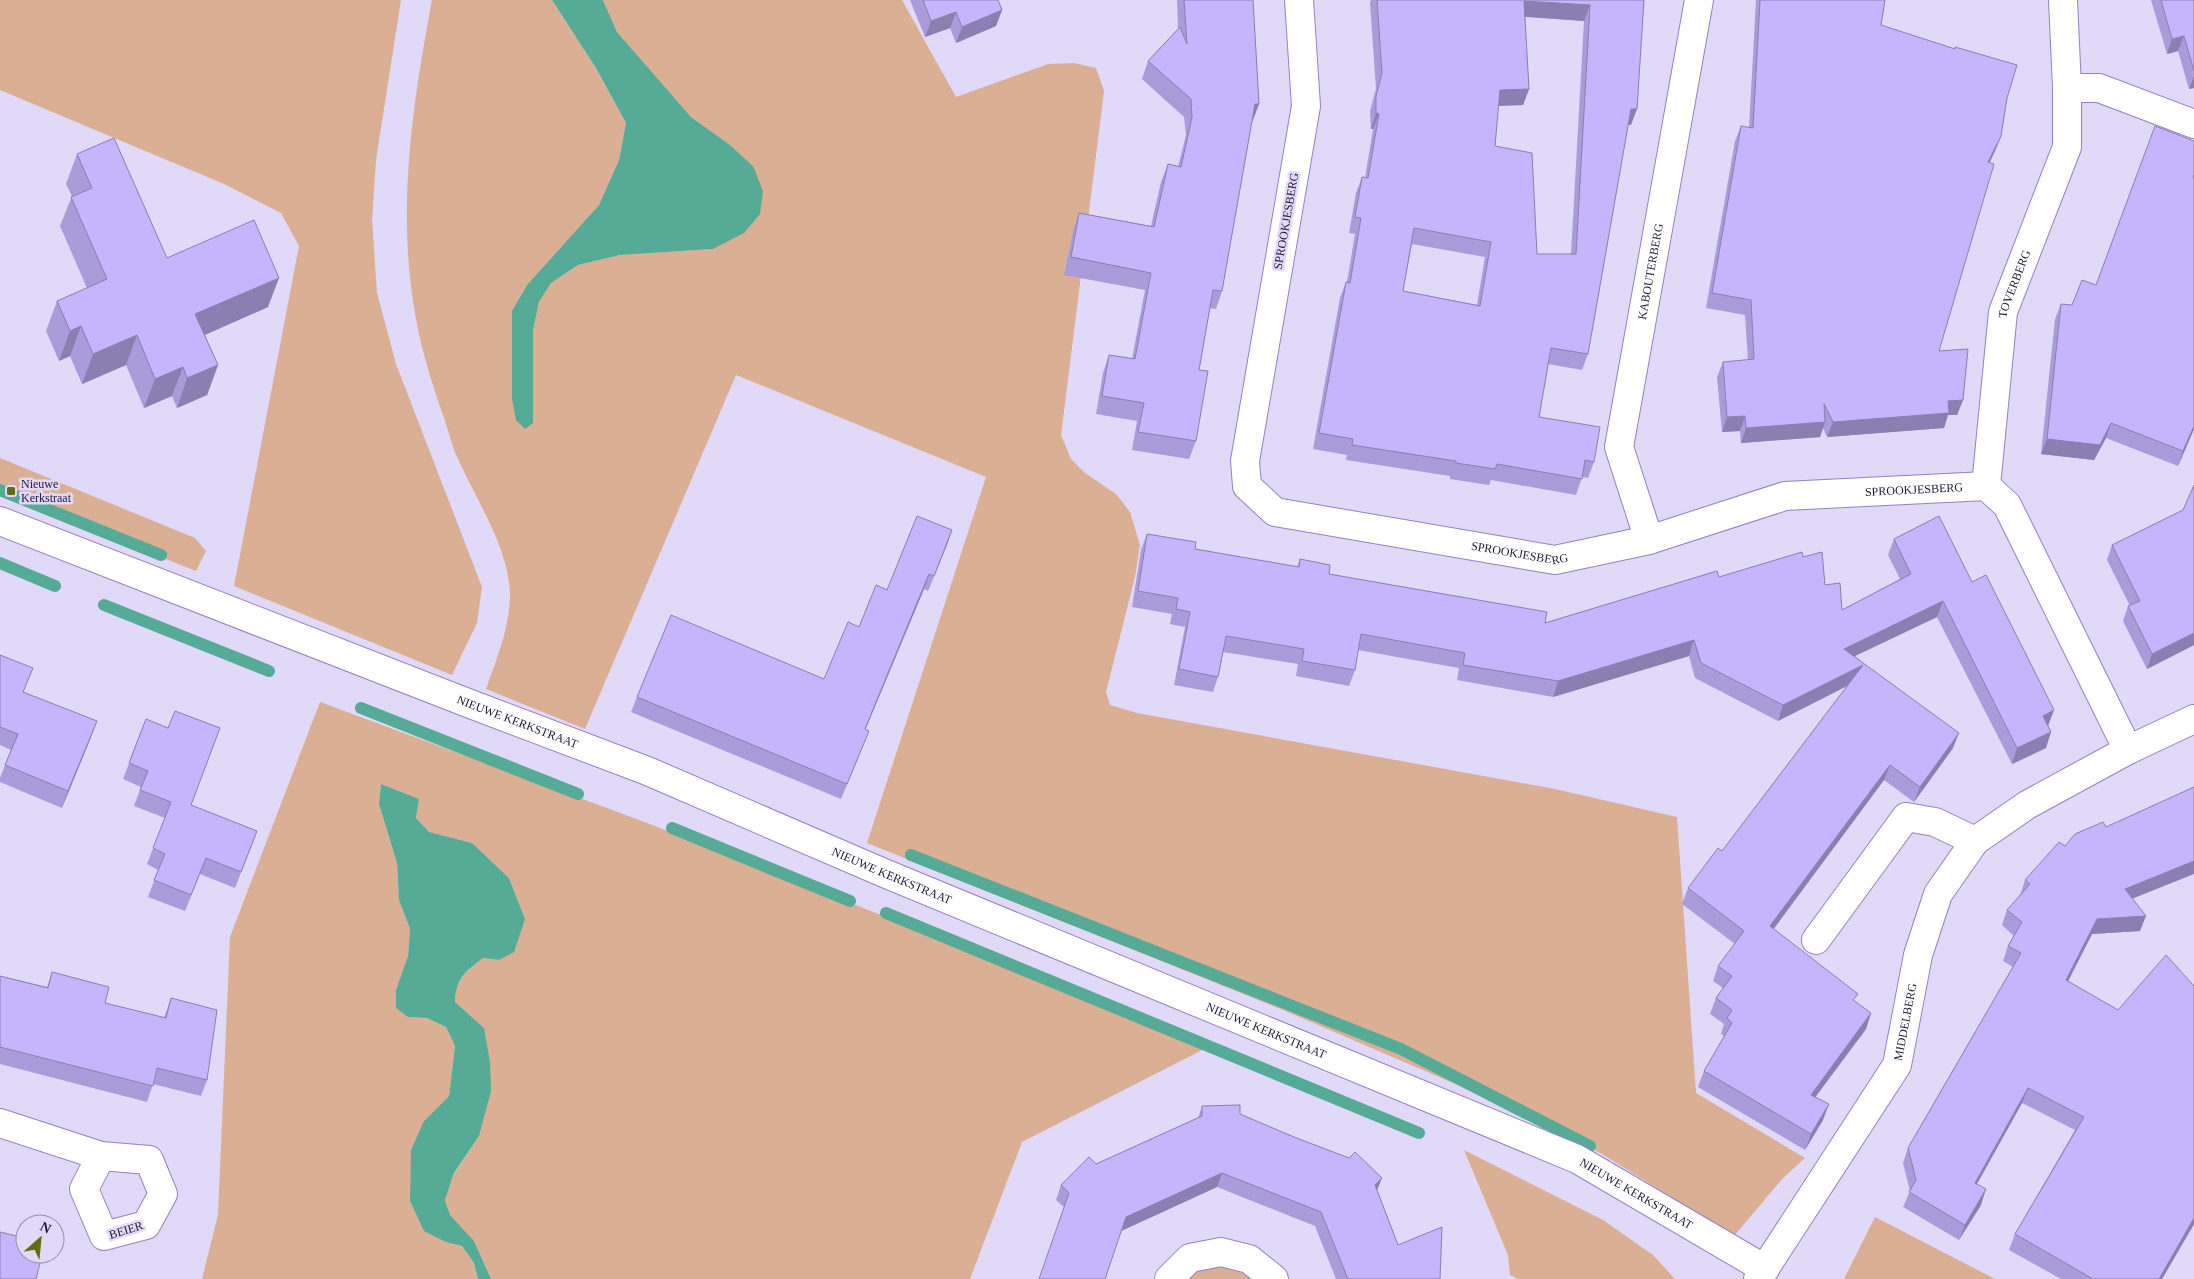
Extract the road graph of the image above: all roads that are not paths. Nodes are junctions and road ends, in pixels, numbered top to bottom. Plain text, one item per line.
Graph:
1 (1299, 0) edge
2 (1699, 0) edge
3 (2063, 0) edge
4 (2067, 88) junction
5 (2194, 124) edge
6 (1986, 486) junction
7 (0, 521) edge
8 (1650, 540) junction
9 (2194, 719) edge
10 (2128, 750) junction
11 (1975, 841) junction
12 (1816, 940) dead end
13 (0, 1124) edge
14 (101, 1156) dead end
15 (1762, 1274) edge
16 (1169, 1279) edge
17 (1274, 1279) edge

1 - 8 street, SPROOKJESBERG
2 - 8 street, KABOUTERBERG
3 - 4 street, TOVERBERG
4 - 5 street
4 - 6 street, TOVERBERG
6 - 8 street, SPROOKJESBERG
6 - 10 street
7 - 15 street, NIEUWE KERKSTRAAT
9 - 10 street, MIDDELBERG
10 - 11 street, MIDDELBERG
11 - 12 street
11 - 15 street, MIDDELBERG
13 - 14 street
16 - 17 street

